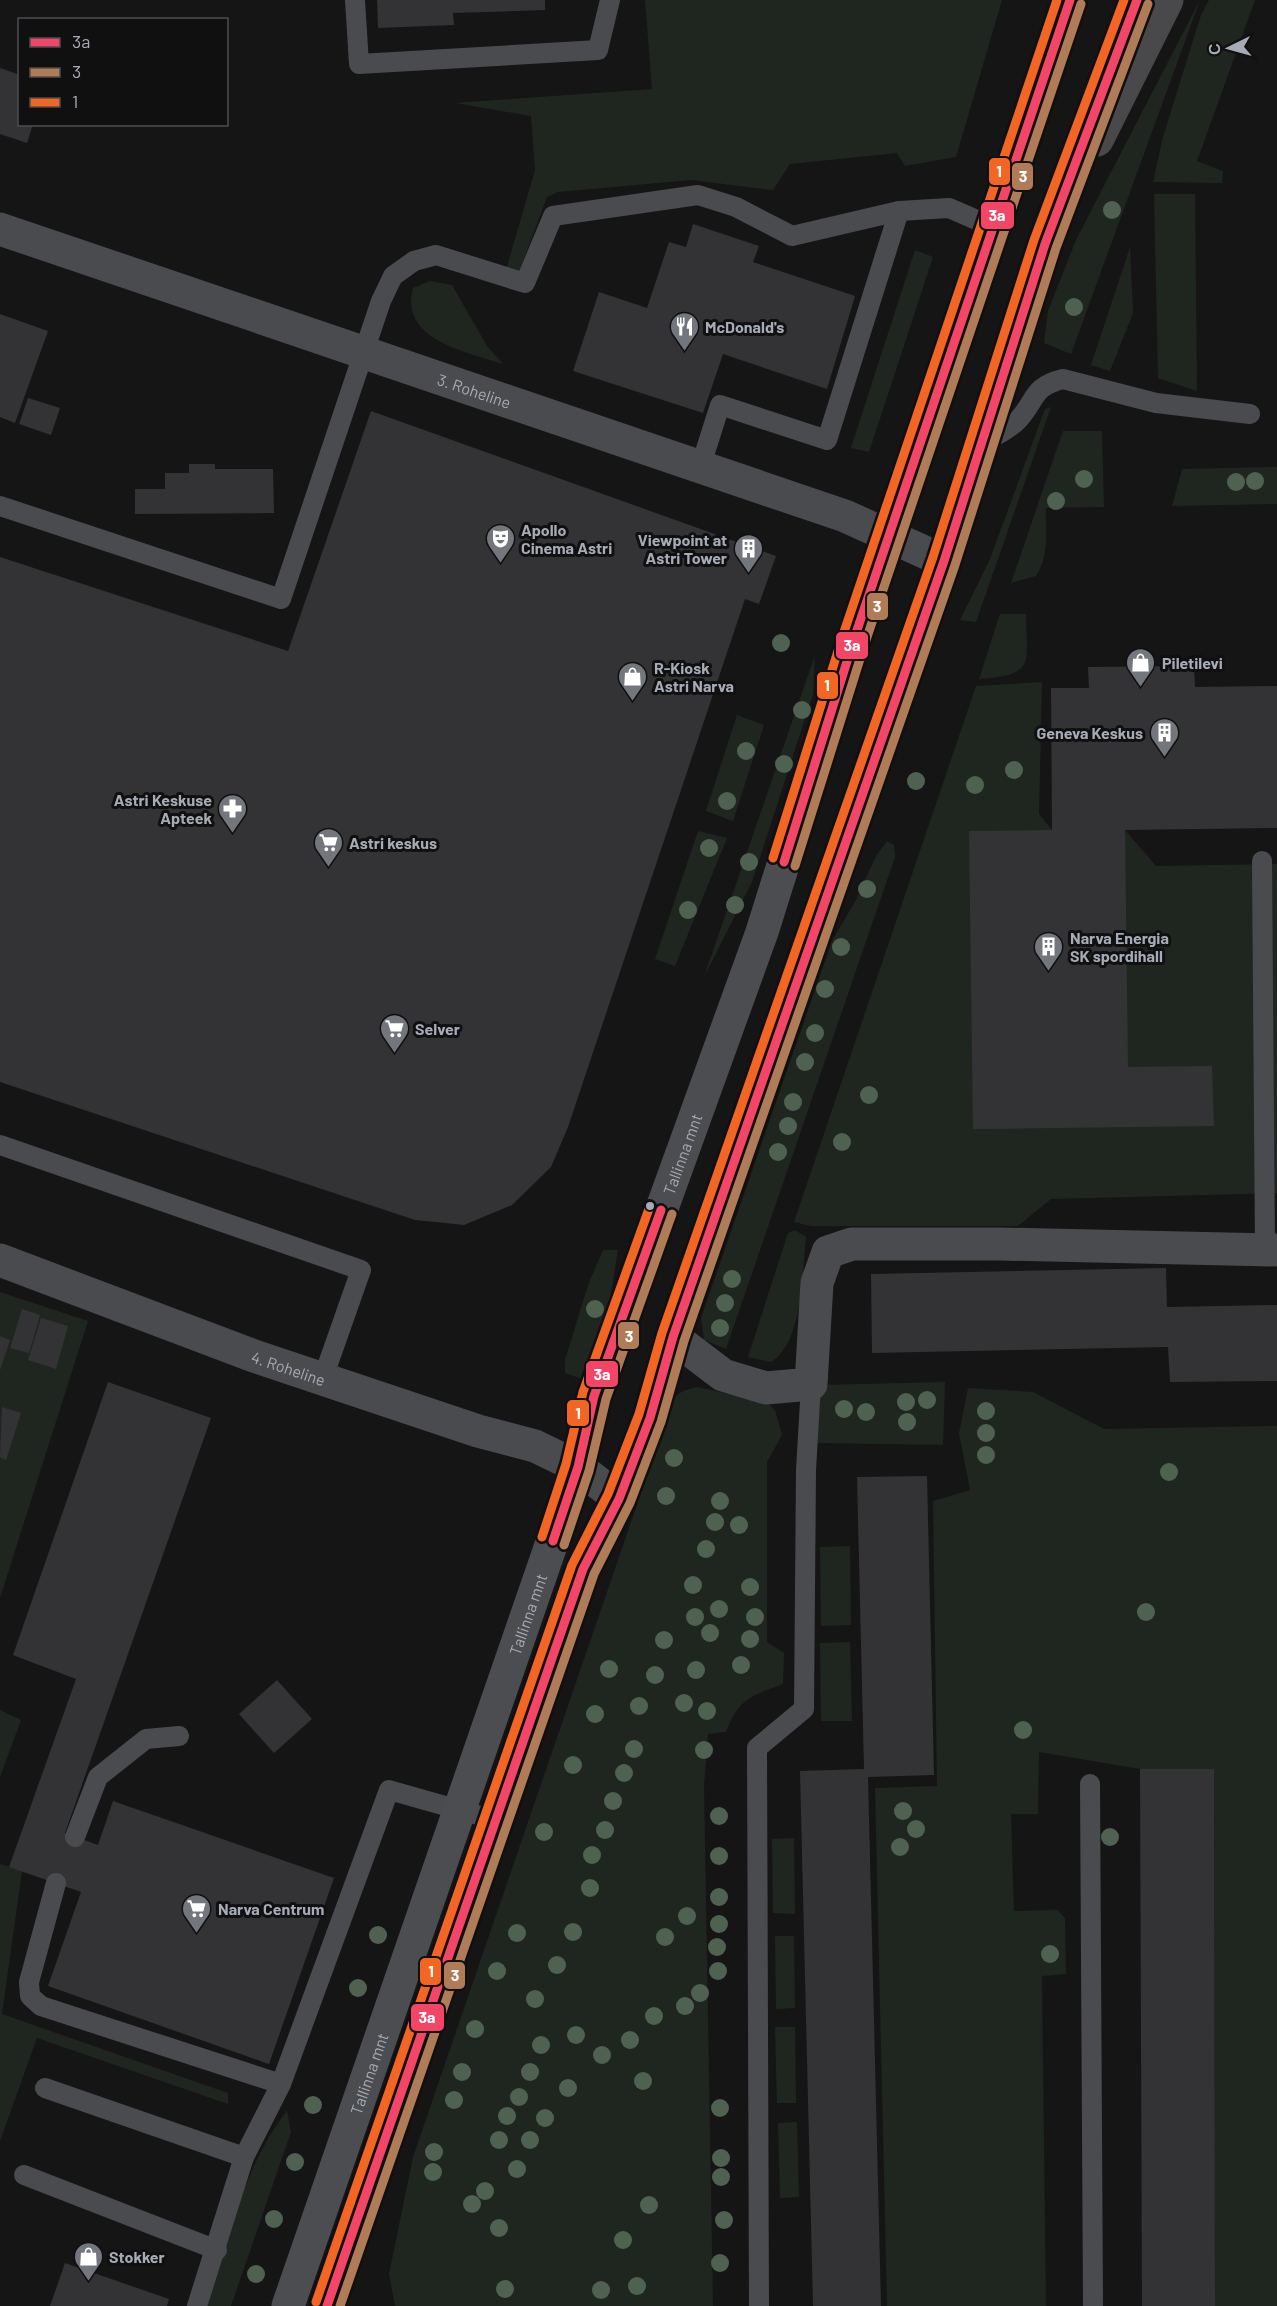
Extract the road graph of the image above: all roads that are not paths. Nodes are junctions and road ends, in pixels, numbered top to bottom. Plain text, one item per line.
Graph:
1 (355, 0) edge
2 (610, 0) edge
3 (1070, 0) edge
4 (1137, 0) edge
5 (1167, 0) edge
6 (899, 211) junction
7 (993, 227) junction
8 (0, 229) edge
9 (1045, 244) junction
10 (363, 351) junction
11 (1250, 414) dead end
12 (981, 444) junction
13 (700, 468) junction
14 (0, 506) edge
15 (888, 537) junction
16 (944, 561) junction
17 (1262, 861) dead end
18 (0, 1145) edge
19 (1271, 1249) edge
20 (0, 1260) edge
21 (673, 1337) junction
22 (318, 1377) junction
23 (811, 1384) junction
24 (578, 1467) junction
25 (619, 1499) junction
26 (179, 1736) dead end
27 (1090, 1784) dead end
28 (461, 1810) junction
29 (495, 1820) junction
30 (75, 1837) dead end
31 (56, 1883) dead end
32 (281, 2084) junction
33 (45, 2088) dead end
34 (244, 2157) junction
35 (24, 2175) dead end
36 (217, 2250) junction
37 (197, 2306) edge
38 (288, 2306) edge
39 (327, 2306) edge
40 (759, 2306) edge
41 (1093, 2306) edge

1 - 2 lane
3 - 7 highway, Tallinna mnt
4 - 9 highway
5 - 9 main road
6 - 7 lane
6 - 10 lane
6 - 13 lane
7 - 15 highway, Tallinna mnt
8 - 10 street, 3. Roheline
9 - 12 highway
10 - 13 street, 3. Roheline
10 - 14 lane
11 - 12 lane
12 - 16 highway
13 - 15 street, 3. Roheline
15 - 16 street, 3. Roheline
15 - 24 highway, Tallinna mnt
16 - 21 highway
17 - 19 lane
18 - 22 lane
19 - 23 street
20 - 22 street, 4. Roheline
21 - 23 street
21 - 25 highway
22 - 24 street, 4. Roheline
23 - 40 lane
24 - 25 street, 4. Roheline
24 - 28 highway, Tallinna mnt
25 - 29 highway
26 - 30 lane
27 - 41 lane
28 - 29 lane
28 - 32 lane
28 - 38 highway, Tallinna mnt
29 - 39 highway
31 - 32 lane
32 - 34 lane
33 - 34 lane
34 - 36 lane
35 - 36 lane
36 - 37 lane

